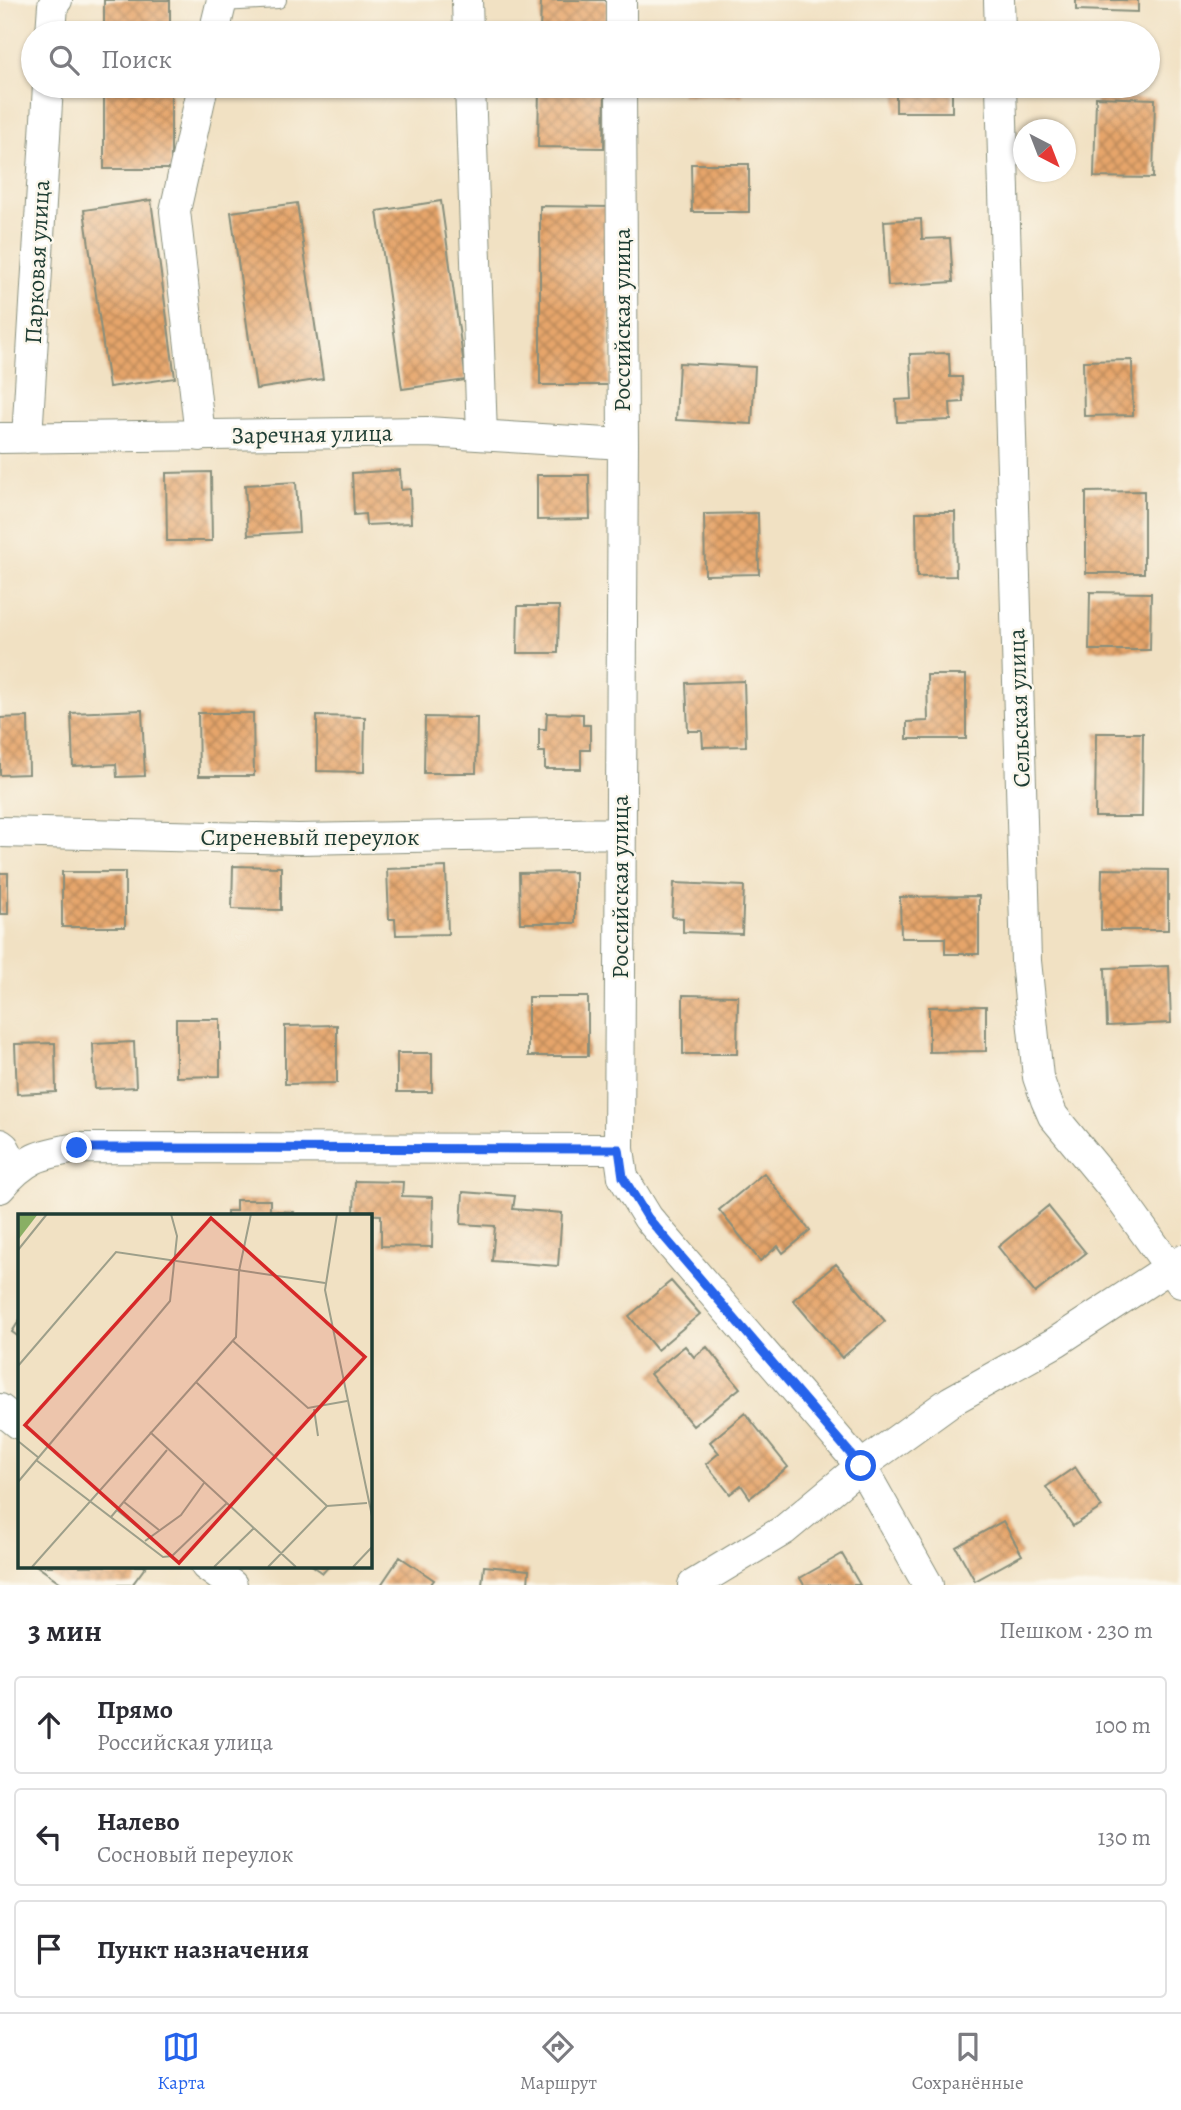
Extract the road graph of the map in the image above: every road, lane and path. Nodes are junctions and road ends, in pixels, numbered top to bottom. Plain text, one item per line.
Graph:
1 (57, 0) edge
2 (278, 0) edge
3 (467, 0) edge
4 (621, 0) edge
5 (999, 0) edge
6 (221, 2) edge
7 (52, 21) edge
8 (217, 21) edge
9 (468, 21) edge
10 (621, 21) edge
11 (1000, 21) edge
12 (47, 98) edge
13 (200, 98) edge
14 (470, 98) edge
15 (621, 98) edge
16 (1001, 98) edge
17 (482, 435) junction
18 (200, 436) junction
19 (13, 438) edge
20 (623, 444) junction
21 (0, 832) edge
22 (620, 833) junction
23 (619, 1149) junction
24 (5, 1167) edge
25 (1178, 1270) edge
26 (0, 1409) edge
27 (18, 1423) edge
28 (861, 1466) junction
29 (209, 1568) edge
30 (232, 1585) edge
31 (693, 1585) edge
32 (928, 1585) edge

1 - 7 street
2 - 6 lane
3 - 9 street
4 - 10 street
5 - 11 street
6 - 8 street
12 - 19 street, Парковая улица
13 - 18 street
14 - 17 street
15 - 20 street, Российская улица
16 - 25 street, Сельская улица
17 - 18 street, Заречная улица
17 - 20 street, Заречная улица
18 - 19 street, Заречная улица
20 - 22 street, Российская улица
21 - 22 street, Сиреневый переулок
22 - 23 street, Российская улица
23 - 24 street
23 - 28 street, Российская улица
25 - 28 street
26 - 27 street
28 - 31 street
28 - 32 street, Российская улица
29 - 30 street

